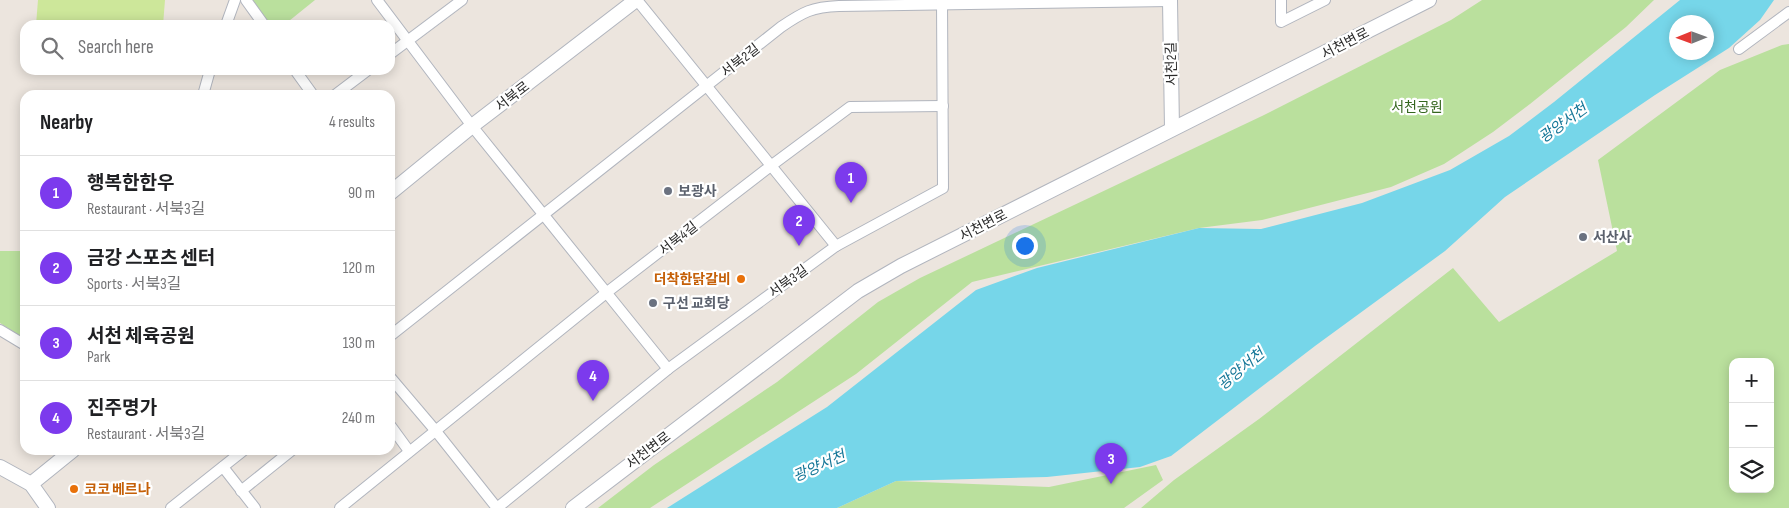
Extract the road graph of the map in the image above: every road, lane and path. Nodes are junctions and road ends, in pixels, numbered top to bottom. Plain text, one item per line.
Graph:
1 (235, 0) edge
2 (246, 0) edge
3 (377, 0) edge
4 (462, 0) edge
5 (636, 0) edge
6 (1281, 0) edge
7 (1325, 0) edge
8 (1429, 0) edge
9 (1170, 1) edge
10 (942, 2) edge
11 (1789, 12) edge
12 (228, 20) edge
13 (260, 20) edge
14 (393, 20) edge
15 (395, 22) edge
16 (409, 40) junction
17 (1739, 49) dead end
18 (395, 50) edge
19 (209, 75) edge
20 (299, 75) edge
21 (361, 75) edge
22 (708, 86) junction
23 (204, 90) edge
24 (309, 90) edge
25 (342, 90) edge
26 (943, 106) junction
27 (472, 126) junction
28 (1172, 129) junction
29 (772, 165) junction
30 (395, 189) edge
31 (544, 215) junction
32 (836, 246) junction
33 (606, 293) junction
34 (0, 330) edge
35 (395, 332) edge
36 (20, 342) edge
37 (668, 369) junction
38 (395, 383) edge
39 (436, 430) junction
40 (395, 432) edge
41 (409, 451) junction
42 (67, 455) edge
43 (238, 455) edge
44 (286, 455) edge
45 (0, 467) edge
46 (223, 467) junction
47 (31, 484) junction
48 (241, 491) junction
49 (48, 508) edge
50 (170, 508) edge
51 (255, 508) edge
52 (340, 508) edge
53 (497, 508) edge
54 (573, 508) edge

1 - 12 street
2 - 13 street
3 - 14 street
4 - 16 street
5 - 22 street
5 - 27 street, 서북로
6 - 7 street
8 - 28 street, 서천변로
9 - 10 street, 서북2길
9 - 28 street, 서천2길
10 - 22 street, 서북2길
10 - 26 street, 서북3길
11 - 17 street
15 - 16 street
16 - 18 street
16 - 27 street
19 - 23 street
20 - 24 street
21 - 25 street
22 - 29 street
22 - 31 street, 서북2길
26 - 29 street, 서북4길
26 - 32 street, 서북3길
27 - 30 street, 서북로
27 - 31 street
28 - 54 street, 서천변로
29 - 32 street
29 - 33 street, 서북4길
31 - 33 street
31 - 35 street, 서북2길
32 - 37 street, 서북3길
33 - 37 street
33 - 39 street, 서북4길
34 - 36 street
37 - 53 street, 서북3길
38 - 39 street
39 - 41 street, 서북4길
39 - 53 street
40 - 41 street
41 - 52 street, 서북4길
42 - 47 street
43 - 46 street
44 - 48 street
45 - 47 street
46 - 48 street
46 - 50 street
47 - 49 street
48 - 51 street

